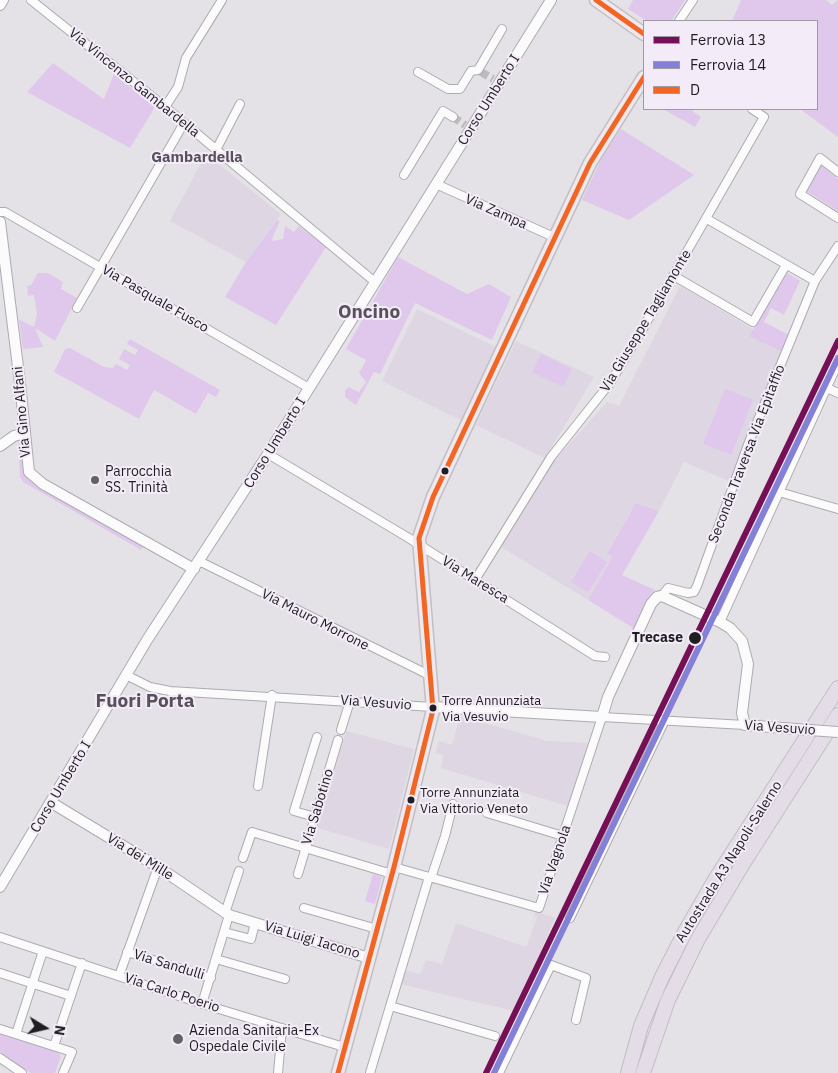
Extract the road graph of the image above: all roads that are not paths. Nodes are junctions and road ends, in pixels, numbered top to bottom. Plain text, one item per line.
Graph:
1 (3, 0) edge
2 (30, 0) edge
3 (222, 0) edge
4 (551, 0) edge
5 (596, 0) edge
6 (693, 0) edge
7 (0, 5) edge
8 (680, 20) edge
9 (502, 29) dead end
10 (643, 33) edge
11 (418, 72) dead end
12 (643, 79) edge
13 (240, 104) dead end
14 (165, 107) junction
15 (754, 110) edge
16 (453, 118) dead end
17 (184, 123) junction
18 (216, 150) junction
19 (838, 172) edge
20 (404, 175) dead end
21 (436, 184) junction
22 (0, 212) edge
23 (838, 218) edge
24 (707, 219) junction
25 (0, 222) edge
26 (556, 238) junction
27 (838, 246) edge
28 (786, 265) junction
29 (101, 267) junction
30 (674, 276) junction
31 (815, 281) junction
32 (375, 282) junction
33 (77, 308) dead end
34 (838, 363) edge
35 (309, 388) junction
36 (827, 388) junction
37 (838, 393) edge
38 (25, 433) junction
39 (0, 446) edge
40 (268, 454) junction
41 (779, 492) junction
42 (838, 510) edge
43 (419, 545) junction
44 (196, 565) junction
45 (475, 580) junction
46 (662, 596) junction
47 (720, 622) junction
48 (605, 657) dead end
49 (126, 675) junction
50 (431, 676) junction
51 (838, 688) edge
52 (272, 696) junction
53 (350, 701) junction
54 (433, 707) junction
55 (838, 715) edge
56 (602, 717) junction
57 (665, 720) junction
58 (745, 726) junction
59 (342, 730) dead end
60 (838, 732) edge
61 (318, 737) dead end
62 (338, 740) dead end
63 (258, 786) dead end
64 (52, 803) junction
65 (453, 804) dead end
66 (487, 813) dead end
67 (315, 817) junction
68 (563, 836) junction
69 (305, 848) junction
70 (243, 858) dead end
71 (158, 867) junction
72 (393, 870) junction
73 (239, 871) dead end
74 (298, 874) dead end
75 (430, 878) junction
76 (0, 888) edge
77 (304, 908) dead end
78 (227, 914) junction
79 (570, 918) dead end
80 (255, 923) junction
81 (377, 929) junction
82 (224, 932) junction
83 (0, 937) edge
84 (43, 951) junction
85 (127, 952) junction
86 (369, 958) junction
87 (216, 960) junction
88 (82, 964) junction
89 (0, 973) edge
90 (119, 976) junction
91 (211, 978) junction
92 (285, 979) dead end
93 (33, 984) junction
94 (71, 996) junction
95 (202, 1004) junction
96 (390, 1006) junction
97 (576, 1020) dead end
98 (282, 1028) junction
99 (0, 1029) edge
100 (16, 1034) junction
101 (495, 1036) dead end
102 (54, 1046) junction
103 (344, 1047) junction
104 (0, 1058) edge
105 (22, 1073) edge
106 (63, 1073) edge
107 (278, 1073) edge
108 (338, 1073) edge
109 (370, 1073) edge
110 (499, 1073) edge
111 (628, 1073) edge
112 (643, 1073) edge

1 - 7 street
2 - 14 street, Via Vincenzo Gambardella
3 - 14 street
4 - 21 street, Corso Umberto I
5 - 10 main road
6 - 8 street
9 - 11 street
12 - 26 main road
13 - 18 street
14 - 17 street, Via Vincenzo Gambardella
15 - 24 street, Via Giuseppe Tagliamonte
16 - 20 street
17 - 18 street, Via Vincenzo Gambardella
17 - 29 street
18 - 32 street, Via Vincenzo Gambardella
19 - 23 street
21 - 26 street, Via Zampa
21 - 32 street, Corso Umberto I
22 - 29 street, Via Pasquale Fusco
24 - 28 street
24 - 30 street, Via Giuseppe Tagliamonte
25 - 38 street, Via Gino Alfani
26 - 43 main road
27 - 31 street
28 - 30 street
28 - 31 street
29 - 33 street
29 - 35 street, Via Pasquale Fusco
30 - 45 street, Via Giuseppe Tagliamonte
31 - 46 street, Seconda Traversa Via Epitaffio
32 - 35 street, Corso Umberto I
34 - 36 street
35 - 40 street, Corso Umberto I
36 - 37 street
36 - 41 street
38 - 39 street
38 - 44 street, Via Gino Alfani
40 - 43 street, Via Maresca
40 - 44 street, Corso Umberto I
41 - 42 street
41 - 47 street
43 - 45 street, Via Maresca
43 - 50 main road
44 - 49 street, Corso Umberto I
44 - 50 street, Via Mauro Morrone
45 - 48 street, Via Maresca
46 - 47 street
46 - 56 street
47 - 58 street
49 - 52 street, Via Vesuvio
49 - 64 street, Corso Umberto I
50 - 54 main road
51 - 111 highway, Autostrada A3 Napoli-Salerno
52 - 53 street, Via Vesuvio
52 - 63 street
53 - 54 street, Via Vesuvio
53 - 59 street
54 - 56 street, Via Vesuvio
54 - 72 main road
55 - 112 highway, Autostrada A3 Napoli-Salerno
56 - 57 street, Via Vesuvio
56 - 68 street, Via Vagnola
57 - 58 street, Via Vesuvio
57 - 79 street
58 - 60 street, Via Vesuvio, bridge
61 - 67 street
62 - 67 street, Via Sabotino
64 - 71 street, Via dei Mille
64 - 76 street, Corso Umberto I
65 - 75 street
66 - 68 street
67 - 69 street, Via Sabotino
68 - 75 street, Via Vagnola
69 - 70 street
69 - 72 street
69 - 74 street, Via Sabotino
71 - 78 street, Via dei Mille
71 - 85 street
72 - 75 street
72 - 81 main road
73 - 78 street
75 - 96 street
77 - 81 street
78 - 80 street, Via dei Mille
78 - 82 street
80 - 82 street
80 - 86 street, Via Luigi Iacono
81 - 86 main road
82 - 87 street
83 - 84 street, Via Carlo Poerio
84 - 88 street, Via Carlo Poerio
84 - 93 street
85 - 90 street
85 - 91 street, Via Sandulli
86 - 103 main road
87 - 91 street
87 - 92 street
88 - 90 street, Via Carlo Poerio
88 - 94 street
89 - 93 street
90 - 95 street, Via Carlo Poerio
91 - 95 street
93 - 94 street
93 - 100 street
94 - 102 street
95 - 98 street, Via Carlo Poerio
96 - 101 street
96 - 109 street
97 - 110 street
98 - 103 street, Via Carlo Poerio
98 - 107 street
99 - 100 street
100 - 102 street
102 - 106 street
103 - 108 main road
104 - 105 street

